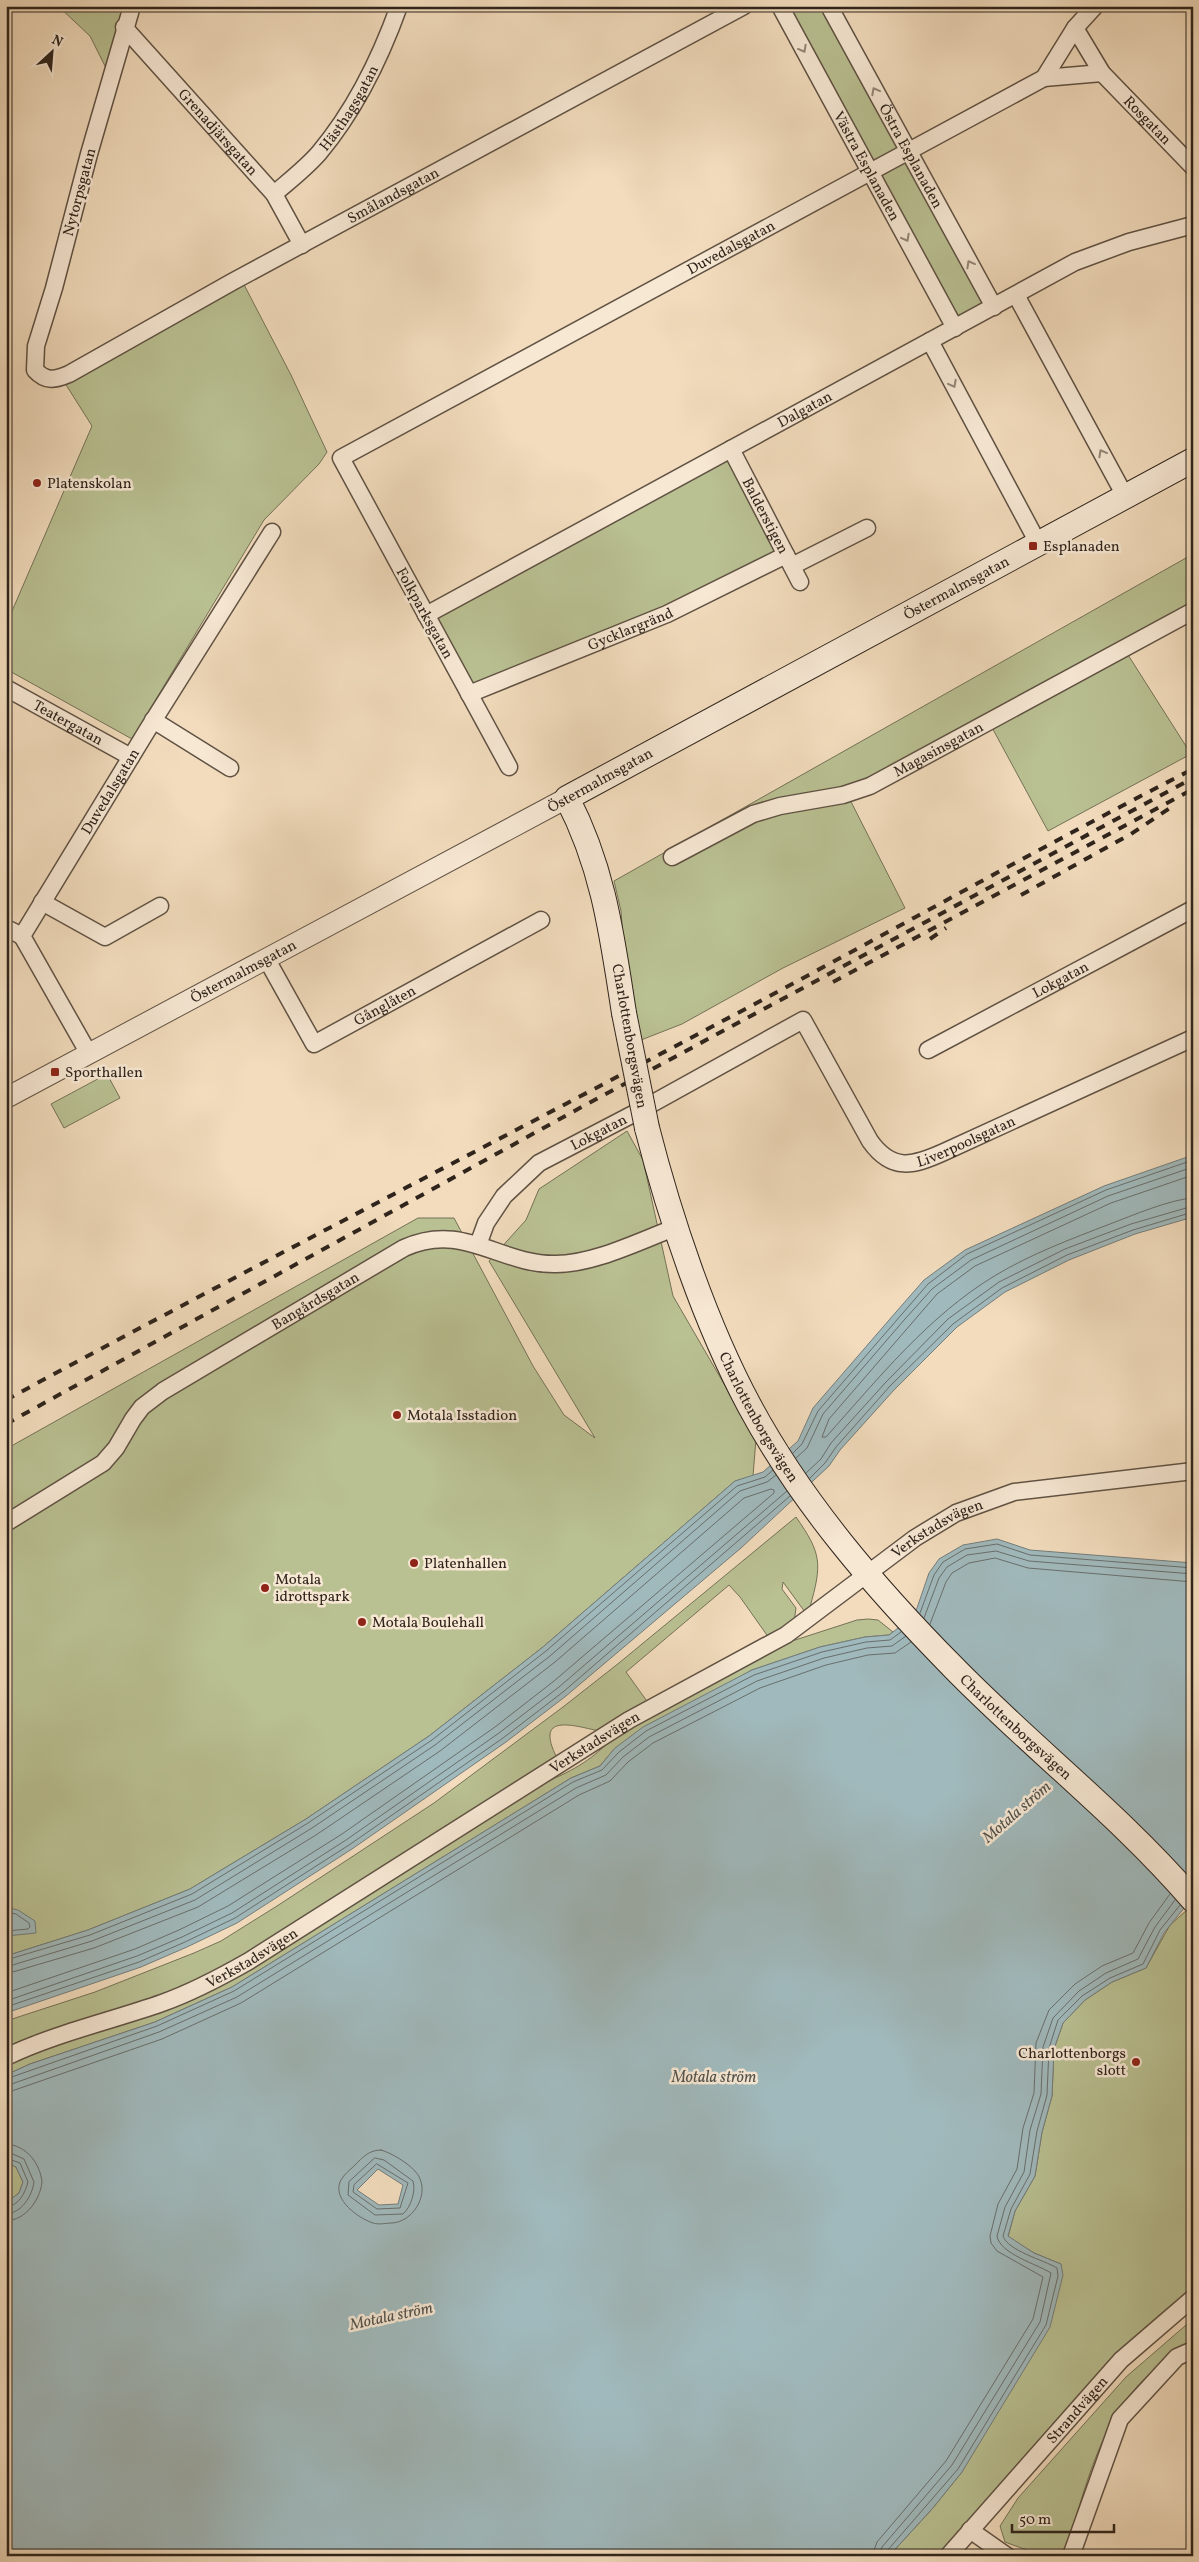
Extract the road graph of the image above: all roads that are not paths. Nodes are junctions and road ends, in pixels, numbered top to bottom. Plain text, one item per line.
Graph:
1 (132, 6) edge
2 (399, 6) edge
3 (744, 6) edge
4 (780, 6) edge
5 (829, 6) edge
6 (1095, 6) edge
7 (124, 27) junction
8 (1075, 28) junction
9 (1102, 73) junction
10 (1044, 78) junction
11 (907, 150) junction
12 (1193, 167) edge
13 (870, 170) junction
14 (274, 194) junction
15 (1193, 225) edge
16 (302, 246) junction
17 (1016, 295) junction
18 (994, 307) junction
19 (955, 328) junction
20 (930, 341) junction
21 (41, 377) joint
22 (731, 449) junction
23 (341, 458) joint
24 (1193, 460) edge
25 (1126, 496) junction
26 (868, 528) dead end
27 (272, 532) dead end
28 (1038, 543) junction
29 (789, 560) junction
30 (800, 582) dead end
31 (1193, 611) edge
32 (426, 615) junction
33 (6, 688) edge
34 (469, 694) junction
35 (153, 720) junction
36 (131, 757) junction
37 (509, 767) dead end
38 (230, 768) dead end
39 (567, 798) junction
40 (672, 858) dead end
41 (42, 902) junction
42 (160, 906) dead end
43 (1193, 909) edge
44 (541, 920) dead end
45 (6, 928) edge
46 (22, 936) junction
47 (266, 958) junction
48 (803, 1020) joint
49 (1193, 1038) edge
50 (928, 1050) dead end
51 (89, 1054) junction
52 (6, 1098) edge
53 (677, 1227) junction
54 (478, 1245) junction
55 (1193, 1471) edge
56 (6, 1523) edge
57 (868, 1574) junction
58 (1193, 1900) edge
59 (6, 2057) edge
60 (1193, 2298) edge
61 (1193, 2350) edge
62 (970, 2530) junction
63 (948, 2556) edge
64 (1007, 2556) edge
65 (1071, 2556) edge

1 - 7 street, Nytorpsgatan
2 - 14 street, Hästhagsgatan
3 - 16 street, Smålandsgatan
4 -> 13 street, Västra Esplanaden
11 -> 5 street, Östra Esplanaden
6 - 8 street
7 - 14 street, Grenadjärsgatan
7 - 21 street, Nytorpsgatan
8 - 9 street, Rosgatan
8 - 10 street
9 - 10 street
9 - 12 street, Rosgatan
10 - 11 street, Duvedalsgatan
11 - 13 street, Duvedalsgatan
18 -> 11 street, Östra Esplanaden
13 -> 19 street, Västra Esplanaden
13 - 23 street, Duvedalsgatan
14 - 16 street, Grenadjärsgatan
15 - 17 street, Dalgatan
16 - 21 street, Smålandsgatan
17 - 18 street, Dalgatan
25 -> 17 street
18 - 19 street, Dalgatan
19 - 20 street, Dalgatan
20 - 22 street, Dalgatan
20 -> 28 street
22 - 29 street, Balderstigen
22 - 32 street, Dalgatan
23 - 32 street, Folkparksgatan
24 - 25 main road, Östermalmsgatan
25 - 28 main road, Östermalmsgatan
26 - 29 street, Gycklargränd
27 - 35 street, Duvedalsgatan
28 - 39 main road, Östermalmsgatan
29 - 30 street, Balderstigen
29 - 34 street, Gycklargränd
31 - 40 street, Magasinsgatan
32 - 34 street, Folkparksgatan
33 - 36 street, Teatergatan
34 - 37 street, Folkparksgatan
35 - 36 street, Duvedalsgatan
35 - 38 street
36 - 41 street, Duvedalsgatan
39 - 47 street, Östermalmsgatan
39 - 53 main road, Charlottenborgsvägen, bridge
41 - 42 street
41 - 46 street, Duvedalsgatan
43 - 50 street, Lokgatan
44 - 47 street, Gånglåten
45 - 46 street
46 - 51 street
47 - 51 street, Östermalmsgatan
48 - 49 street, Liverpoolsgatan
48 - 54 street, Lokgatan
51 - 52 street, Östermalmsgatan
53 - 54 street, Bangårdsgatan
53 - 57 main road, Charlottenborgsvägen
54 - 56 street, Bangårdsgatan
55 - 57 street, Verkstadsvägen
57 - 58 main road, Charlottenborgsvägen
57 - 59 street, Verkstadsvägen
60 - 62 street, Strandvägen
61 - 65 street
62 - 63 street, Strandvägen
62 - 64 street

